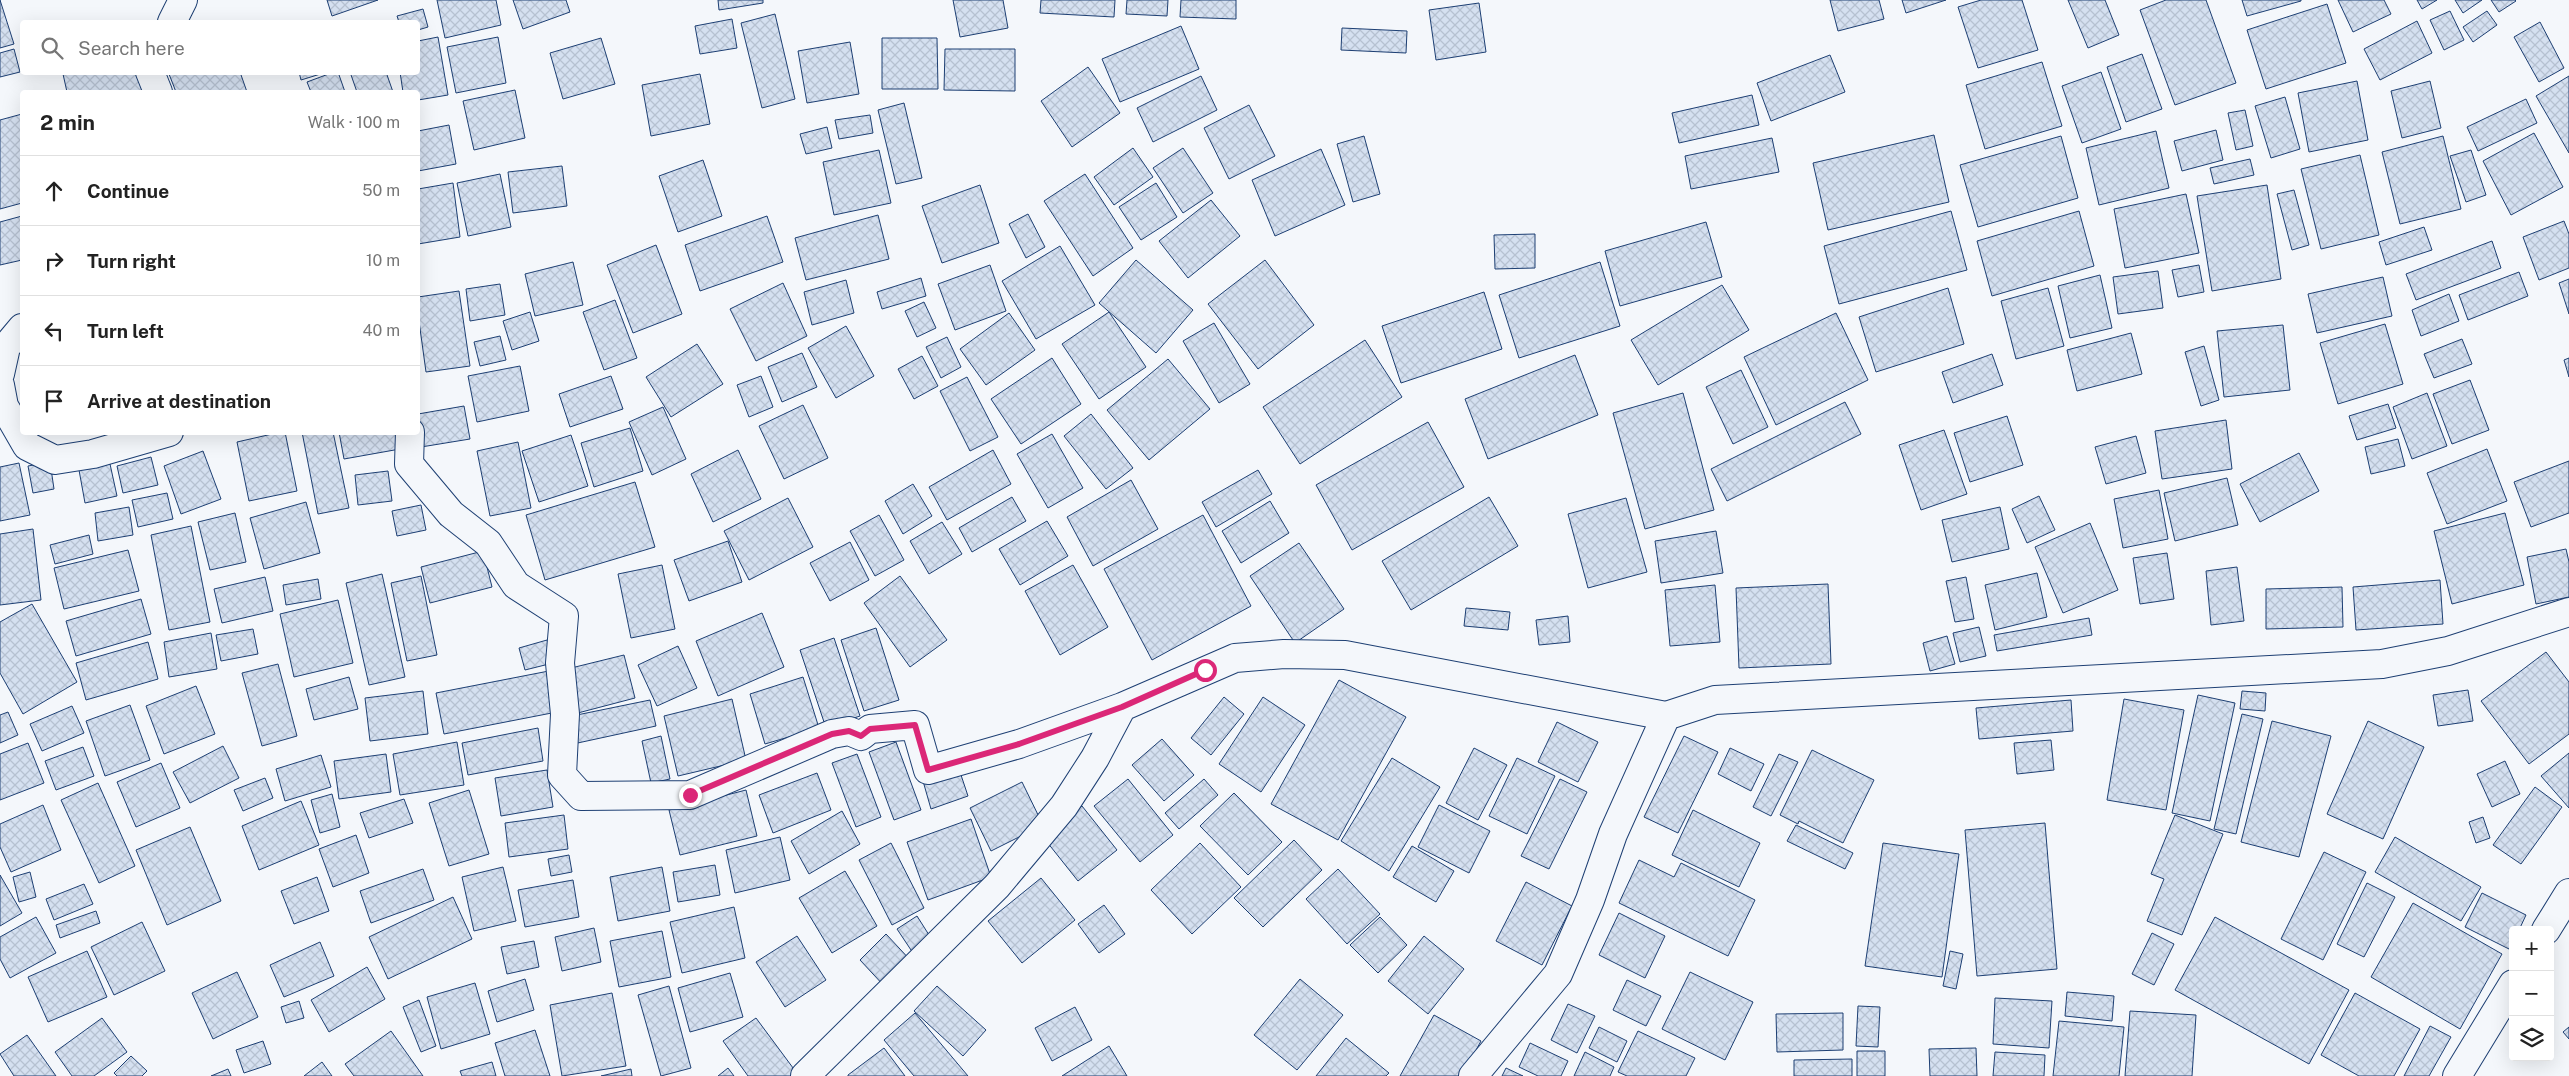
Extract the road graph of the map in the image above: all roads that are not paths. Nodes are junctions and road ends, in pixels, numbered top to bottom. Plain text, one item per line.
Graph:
1 (183, 0) edge
2 (173, 20) edge
3 (151, 75) edge
4 (157, 90) edge
5 (20, 330) edge
6 (0, 374) edge
7 (0, 385) edge
8 (20, 434) edge
9 (21, 435) edge
10 (159, 435) edge
11 (410, 435) edge
12 (2569, 612) edge
13 (1122, 707) junction
14 (1666, 716) junction
15 (2569, 893) edge
16 (2548, 926) edge
17 (2509, 991) edge
18 (805, 1076) edge
19 (1473, 1076) edge
20 (2457, 1076) edge

1 - 2 street
3 - 4 street
5 - 6 street
7 - 8 street
9 - 10 street
11 - 13 street
12 - 14 street
13 - 14 street
13 - 18 street
14 - 19 street
15 - 16 street
17 - 20 street

